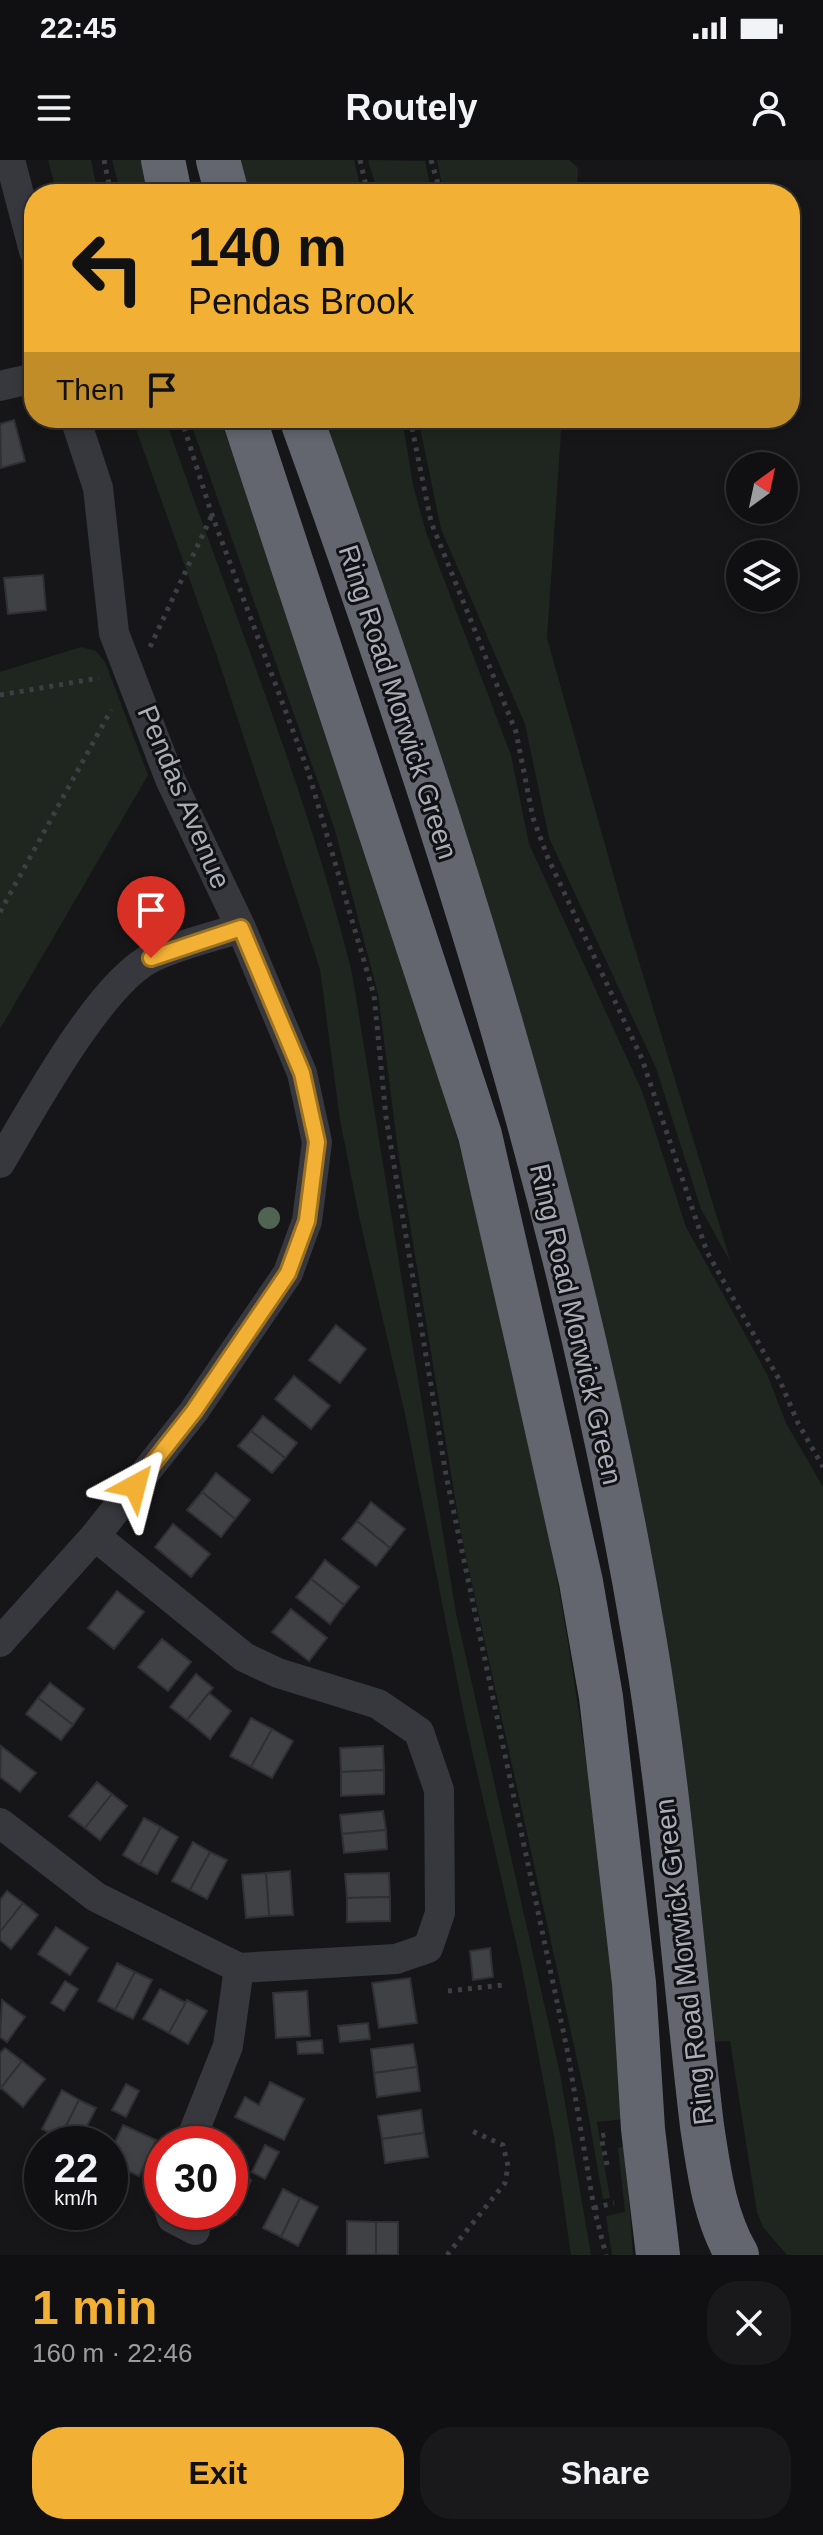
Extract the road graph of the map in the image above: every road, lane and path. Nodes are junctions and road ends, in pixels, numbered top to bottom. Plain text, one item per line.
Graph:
1 (10, 160) edge
2 (104, 160) edge
3 (163, 160) edge
4 (218, 160) edge
5 (360, 160) edge
6 (431, 160) edge
7 (109, 184) edge
8 (168, 184) edge
9 (224, 184) edge
10 (366, 184) edge
11 (438, 184) edge
12 (24, 213) edge
13 (24, 380) edge
14 (0, 386) edge
15 (78, 428) edge
16 (184, 428) edge
17 (247, 428) edge
18 (304, 428) edge
19 (411, 428) edge
20 (212, 515) junction
21 (131, 673) junction
22 (0, 695) edge
23 (0, 912) edge
24 (241, 928) junction
25 (0, 1163) edge
26 (823, 1467) edge
27 (95, 1536) junction
28 (1, 1637) edge
29 (0, 1823) edge
30 (239, 1968) junction
31 (503, 1985) dead end
32 (448, 1991) dead end
33 (196, 2126) edge
34 (470, 2130) dead end
35 (447, 2255) edge
36 (606, 2255) edge
37 (658, 2255) edge
38 (737, 2255) edge

1 - 12 street
2 - 7 path
3 - 8 highway
4 - 9 highway
5 - 10 path
6 - 11 path
13 - 14 street
15 - 21 street, Pendas Avenue
16 - 20 path
17 - 37 highway, Ring Road Morwick Green
18 - 38 highway, Ring Road Morwick Green
19 - 26 path
20 - 21 path
20 - 36 path
21 - 22 path
21 - 23 path
21 - 24 street, Pendas Avenue
24 - 25 street
24 - 27 street, Pendas Avenue
27 - 28 street, Pendas Avenue
27 - 30 street
29 - 30 street
30 - 33 street
31 - 32 path
34 - 35 path

